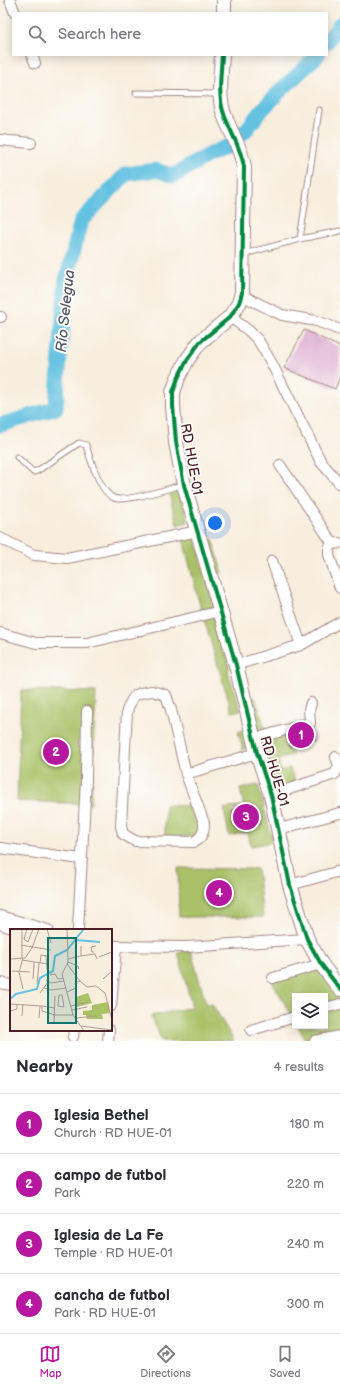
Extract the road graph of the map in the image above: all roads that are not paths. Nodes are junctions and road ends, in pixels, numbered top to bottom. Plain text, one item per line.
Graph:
1 (10, 0) edge
2 (224, 0) edge
3 (15, 12) edge
4 (224, 12) edge
5 (222, 56) edge
6 (136, 93) dead end
7 (221, 94) junction
8 (319, 110) dead end
9 (0, 140) edge
10 (31, 144) dead end
11 (340, 231) edge
12 (300, 239) junction
13 (243, 254) junction
14 (241, 295) junction
15 (230, 317) junction
16 (340, 330) edge
17 (17, 457) dead end
18 (280, 465) dead end
19 (340, 484) edge
20 (184, 485) junction
21 (198, 531) junction
22 (0, 538) edge
23 (337, 543) edge
24 (272, 561) dead end
25 (340, 588) edge
26 (221, 611) junction
27 (340, 622) edge
28 (0, 633) edge
29 (301, 645) junction
30 (236, 665) junction
31 (311, 703) dead end
32 (87, 711) dead end
33 (254, 739) junction
34 (257, 753) junction
35 (336, 756) dead end
36 (186, 774) junction
37 (271, 795) junction
38 (340, 812) edge
39 (279, 829) junction
40 (0, 848) edge
41 (81, 859) junction
42 (340, 871) edge
43 (290, 885) junction
44 (0, 916) edge
45 (0, 924) edge
46 (15, 929) edge
47 (45, 929) edge
48 (78, 929) edge
49 (307, 939) junction
50 (114, 946) edge
51 (321, 964) junction
52 (272, 978) dead end
53 (0, 983) edge
54 (10, 985) edge
55 (112, 986) edge
56 (339, 986) edge
57 (340, 1004) edge
58 (328, 1007) edge
59 (292, 1018) edge
60 (251, 1030) dead end
61 (109, 1031) edge
62 (340, 1036) edge
63 (108, 1041) edge
64 (316, 1041) edge

1 - 3 street
2 - 4 street
5 - 7 street, RD HUE-01
6 - 7 lane
7 - 13 street, RD HUE-01
8 - 12 lane
9 - 10 street
11 - 12 lane
12 - 13 lane
13 - 14 street, RD HUE-01
14 - 15 street, RD HUE-01
14 - 16 street
15 - 19 street
15 - 20 street, RD HUE-01
17 - 20 lane
18 - 23 street
20 - 21 street, RD HUE-01
21 - 22 street
21 - 26 street, RD HUE-01
23 - 25 street
24 - 29 street
26 - 28 street
26 - 30 street, RD HUE-01
27 - 29 street
29 - 30 street
30 - 33 street, RD HUE-01
31 - 33 street
32 - 41 street
33 - 34 street, RD HUE-01
34 - 36 street
34 - 37 street, RD HUE-01
35 - 37 street
36 - 36 street
37 - 39 street, RD HUE-01
38 - 39 street
39 - 43 street, RD HUE-01
40 - 41 street
41 - 48 street
42 - 43 street
43 - 49 street, RD HUE-01
44 - 47 street
45 - 46 street
49 - 50 street
49 - 51 street, RD HUE-01
50 - 55 street
51 - 52 street
51 - 56 street, RD HUE-01
53 - 54 street
57 - 58 street
59 - 60 street
61 - 63 street
62 - 64 street

